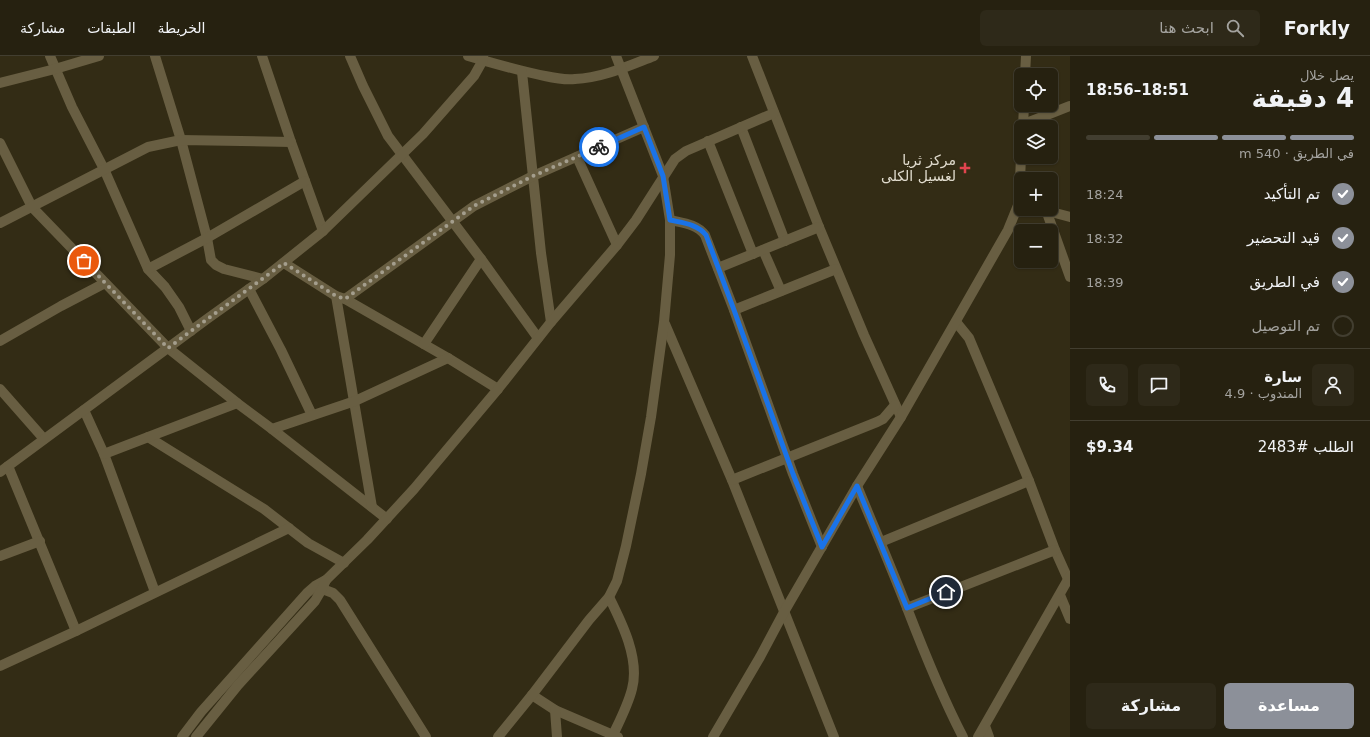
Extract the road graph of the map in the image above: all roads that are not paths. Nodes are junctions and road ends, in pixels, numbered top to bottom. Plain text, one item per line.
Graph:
1 (50, 56) edge
2 (99, 56) edge
3 (155, 56) edge
4 (262, 56) edge
5 (350, 56) edge
6 (468, 56) edge
7 (616, 56) edge
8 (654, 56) edge
9 (752, 56) edge
10 (1026, 56) edge
11 (483, 58) edge
12 (1025, 68) edge
13 (55, 69) junction
14 (621, 69) junction
15 (522, 72) junction
16 (0, 83) edge
17 (1070, 106) edge
18 (774, 113) junction
19 (1036, 120) edge
20 (644, 127) junction
21 (741, 127) junction
22 (181, 140) junction
23 (708, 141) junction
24 (291, 142) junction
25 (0, 143) edge
26 (402, 155) junction
27 (577, 157) junction
28 (104, 169) junction
29 (533, 176) junction
30 (663, 176) junction
31 (305, 181) junction
32 (32, 207) junction
33 (1058, 214) edge
34 (1014, 216) edge
35 (1045, 216) edge
36 (1070, 217) edge
37 (670, 220) junction
38 (452, 221) junction
39 (0, 224) edge
40 (819, 227) junction
41 (324, 231) junction
42 (207, 238) junction
43 (785, 241) junction
44 (617, 245) junction
45 (763, 250) junction
46 (753, 254) junction
47 (481, 259) junction
48 (284, 263) junction
49 (718, 268) junction
50 (148, 269) junction
51 (836, 269) junction
52 (1070, 277) edge
53 (263, 279) junction
54 (105, 283) junction
55 (248, 289) junction
56 (781, 291) junction
57 (341, 297) junction
58 (734, 310) junction
59 (551, 322) junction
60 (664, 322) junction
61 (956, 322) junction
62 (191, 331) junction
63 (538, 338) junction
64 (0, 341) edge
65 (424, 344) junction
66 (168, 348) junction
67 (448, 358) junction
68 (0, 389) edge
69 (498, 389) junction
70 (355, 401) junction
71 (238, 404) junction
72 (895, 405) junction
73 (84, 410) junction
74 (312, 415) junction
75 (901, 417) junction
76 (272, 428) junction
77 (148, 437) junction
78 (44, 439) junction
79 (104, 454) junction
80 (788, 458) junction
81 (8, 466) junction
82 (0, 472) edge
83 (732, 480) junction
84 (1029, 481) junction
85 (857, 486) junction
86 (372, 507) junction
87 (387, 519) junction
88 (289, 528) junction
89 (40, 540) junction
90 (881, 542) junction
91 (822, 547) junction
92 (1055, 550) junction
93 (0, 556) edge
94 (344, 563) junction
95 (1069, 578) edge
96 (321, 585) junction
97 (155, 592) junction
98 (1060, 595) junction
99 (609, 597) junction
100 (907, 608) junction
101 (784, 612) junction
102 (1070, 619) edge
103 (76, 631) junction
104 (0, 666) edge
105 (532, 695) junction
106 (555, 710) junction
107 (984, 726) junction
108 (615, 736) edge
109 (182, 737) edge
110 (196, 737) edge
111 (426, 737) edge
112 (498, 737) edge
113 (557, 737) edge
114 (713, 737) edge
115 (834, 737) edge
116 (963, 737) edge
117 (978, 737) edge
118 (989, 737) edge

1 - 13 street
2 - 13 street
3 - 22 street
4 - 24 street
5 - 26 street
6 - 11 street
7 - 14 street
8 - 14 street
9 - 18 street
10 - 12 street
11 - 15 street
11 - 26 street
13 - 16 street
13 - 28 street
14 - 15 street
14 - 20 street
15 - 29 street
17 - 19 street
18 - 21 street
18 - 40 street
20 - 27 street
20 - 30 street
21 - 23 street
21 - 43 street
22 - 24 street
22 - 28 street
22 - 42 street
23 - 30 street
23 - 46 street
24 - 31 street
25 - 32 street
26 - 38 street
26 - 41 street
27 - 29 street
27 - 44 street
28 - 32 street
28 - 50 street
29 - 38 street
29 - 59 street
30 - 37 street
30 - 44 street
31 - 41 street
31 - 42 street
32 - 39 street
32 - 54 street
33 - 36 street
34 - 61 street
35 - 52 street
37 - 49 street
37 - 60 street
38 - 47 street
38 - 57 street
40 - 43 street
40 - 51 street
41 - 48 street
42 - 50 street
42 - 53 street
43 - 45 street
44 - 59 street
45 - 46 street
45 - 56 street
46 - 49 street
47 - 63 street
47 - 65 street
48 - 53 street
48 - 57 street
49 - 58 street
50 - 62 street
51 - 56 street
51 - 72 street
53 - 55 street
54 - 64 street
54 - 66 street
55 - 62 street
55 - 74 street
56 - 58 street
57 - 65 street
57 - 70 street
58 - 80 street
59 - 63 street
60 - 83 street
60 - 99 street
61 - 75 street
61 - 84 street
62 - 66 street
63 - 69 street
65 - 67 street
66 - 71 street
66 - 73 street
67 - 69 street
67 - 70 street
68 - 78 street
69 - 87 street
70 - 74 street
70 - 86 street
71 - 76 street
71 - 77 street
72 - 75 street
72 - 80 street
73 - 78 street
73 - 79 street
74 - 76 street
75 - 85 street
76 - 86 street
77 - 79 street
77 - 88 street
78 - 81 street
79 - 97 street
80 - 83 street
80 - 91 street
81 - 82 street
81 - 89 street
83 - 101 street
84 - 90 street
84 - 92 street
85 - 90 street
85 - 91 street
86 - 87 street
87 - 94 street
88 - 94 street
88 - 97 street
89 - 93 street
89 - 103 street
90 - 100 street
91 - 101 street
92 - 95 street
92 - 100 street
94 - 96 street
95 - 98 street
96 - 109 street
96 - 110 street
96 - 111 street
97 - 103 street
98 - 102 street
98 - 107 street
99 - 105 street
99 - 108 street
100 - 116 street
101 - 114 street
101 - 115 street
103 - 104 street
105 - 106 street
105 - 112 street
106 - 108 street
106 - 113 street
107 - 117 street
107 - 118 street

